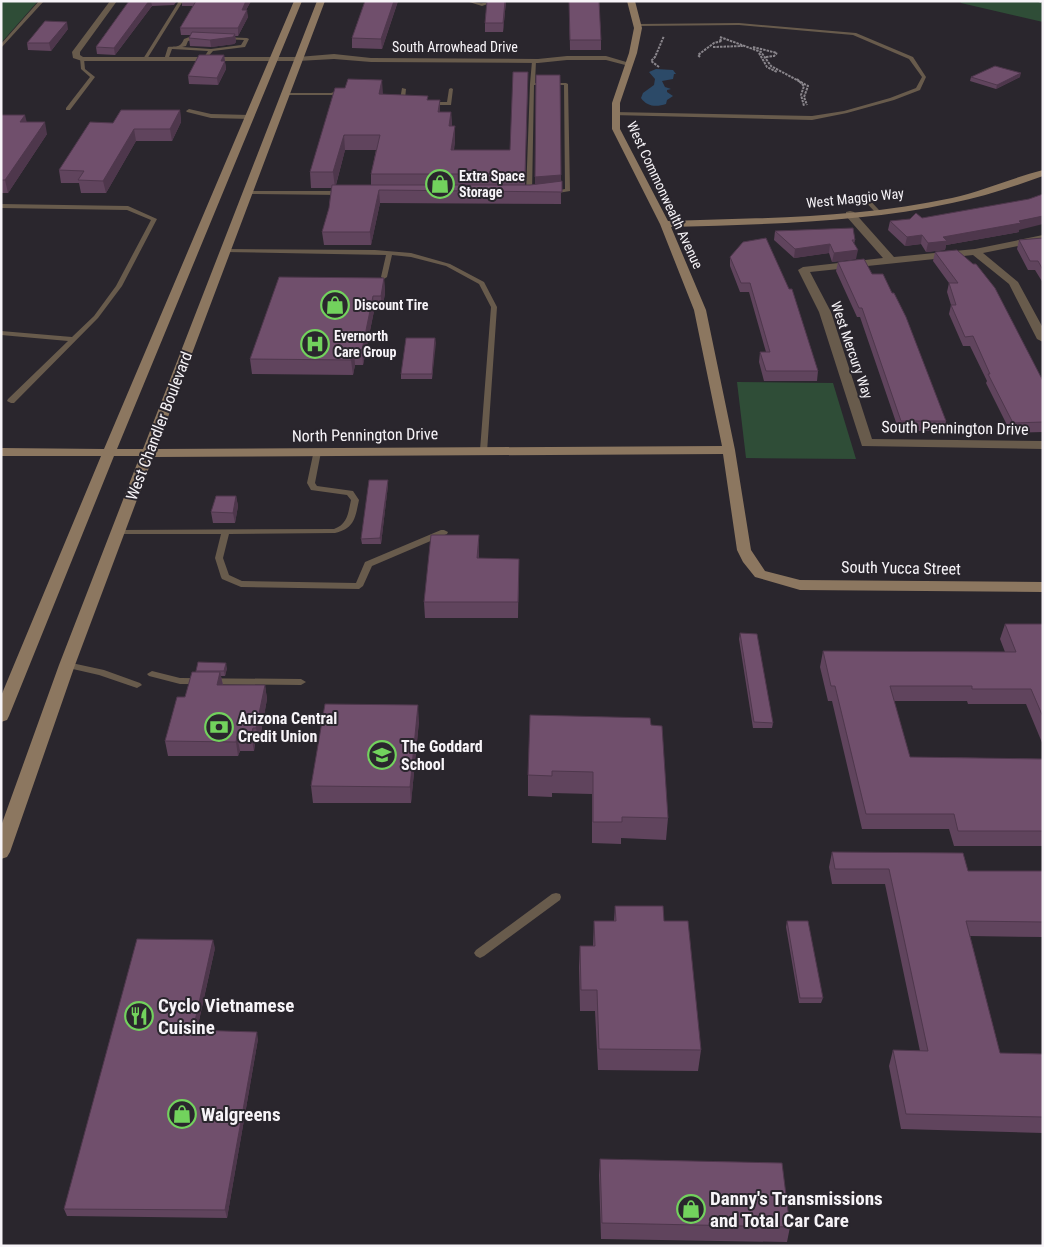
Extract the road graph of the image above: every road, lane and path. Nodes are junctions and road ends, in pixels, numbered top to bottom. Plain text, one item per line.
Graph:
1 (42, 1) edge
2 (114, 1) edge
3 (180, 1) edge
4 (298, 1) edge
5 (321, 1) edge
6 (468, 1) edge
7 (494, 1) edge
8 (632, 1) edge
9 (1039, 1) edge
10 (1043, 2) edge
11 (638, 25) junction
12 (668, 31) dead end
13 (718, 33) dead end
14 (209, 37) edge
15 (217, 37) edge
16 (722, 41) dead end
17 (742, 46) junction
18 (1, 47) edge
19 (179, 47) junction
20 (712, 47) dead end
21 (753, 48) junction
22 (211, 50) junction
23 (766, 57) junction
24 (82, 59) junction
25 (145, 59) junction
26 (166, 59) junction
27 (205, 59) junction
28 (274, 59) junction
29 (298, 59) junction
30 (536, 61) junction
31 (629, 64) junction
32 (659, 67) dead end
33 (532, 84) junction
34 (404, 89) dead end
35 (451, 89) dead end
36 (343, 90) edge
37 (285, 94) junction
38 (412, 102) edge
39 (421, 104) edge
40 (68, 110) dead end
41 (189, 110) dead end
42 (614, 114) junction
43 (250, 117) junction
44 (798, 118) junction
45 (806, 118) junction
46 (1043, 173) edge
47 (549, 192) edge
48 (249, 193) junction
49 (346, 193) edge
50 (540, 193) edge
51 (520, 194) edge
52 (530, 194) junction
53 (862, 195) dead end
54 (1, 206) edge
55 (877, 211) junction
56 (850, 214) junction
57 (665, 224) junction
58 (1043, 238) edge
59 (227, 251) junction
60 (975, 252) junction
61 (389, 253) junction
62 (892, 262) junction
63 (384, 277) edge
64 (1, 333) edge
65 (74, 339) junction
66 (1043, 339) edge
67 (12, 402) dead end
68 (867, 443) joint
69 (1043, 445) edge
70 (484, 450) junction
71 (729, 450) junction
72 (1, 452) edge
73 (318, 452) junction
74 (109, 453) junction
75 (148, 453) junction
76 (118, 532) junction
77 (226, 532) junction
78 (444, 532) dead end
79 (760, 574) joint
80 (1043, 587) edge
81 (67, 666) junction
82 (152, 674) dead end
83 (300, 682) dead end
84 (137, 685) dead end
85 (1, 716) edge
86 (1, 852) edge
87 (556, 897) dead end
88 (480, 953) dead end

1 - 18 lane
2 - 24 street
3 - 25 lane
4 - 28 main road, West Chandler Boulevard
5 - 29 main road, West Chandler Boulevard
6 - 7 lane
8 - 11 main road, West Commonwealth Avenue
9 - 10 path
11 - 31 main road, West Commonwealth Avenue
11 - 45 lane
12 - 32 path
13 - 21 path
14 - 19 lane
15 - 22 lane
16 - 17 path
17 - 20 path
17 - 44 path
19 - 22 lane
19 - 26 lane
21 - 23 path
21 - 23 path
22 - 27 lane
23 - 45 path
24 - 25 street, South Arrowhead Drive
24 - 40 lane
25 - 26 street, South Arrowhead Drive
26 - 27 street, South Arrowhead Drive
27 - 28 street, South Arrowhead Drive
28 - 29 street, South Arrowhead Drive
28 - 43 main road, West Chandler Boulevard
29 - 30 street, South Arrowhead Drive
29 - 37 main road, West Chandler Boulevard
30 - 31 street, South Arrowhead Drive
30 - 33 lane
31 - 42 main road, West Commonwealth Avenue
33 - 47 lane
33 - 52 lane
34 - 38 lane
35 - 39 lane
36 - 37 lane
37 - 48 main road, West Chandler Boulevard
41 - 43 lane
42 - 44 lane
42 - 57 main road, West Commonwealth Avenue
43 - 74 main road, West Chandler Boulevard
44 - 45 lane
46 - 55 main road, West Maggio Way
48 - 49 lane
48 - 59 main road, West Chandler Boulevard
50 - 52 lane
51 - 52 lane
53 - 55 lane
54 - 65 lane
55 - 56 main road, West Maggio Way
56 - 57 main road, West Maggio Way
56 - 62 street
57 - 71 main road, West Commonwealth Avenue
58 - 60 street
59 - 61 lane
59 - 75 main road, West Chandler Boulevard
60 - 62 street
60 - 66 street
61 - 63 lane
61 - 70 lane
62 - 68 street, West Mercury Way
64 - 65 lane
65 - 67 lane
68 - 69 street, South Pennington Drive
70 - 71 main road, North Pennington Drive
70 - 73 main road, North Pennington Drive
71 - 79 main road, West Commonwealth Avenue
72 - 74 main road, North Pennington Drive
73 - 75 main road, North Pennington Drive
73 - 77 lane
74 - 75 main road, North Pennington Drive
74 - 85 main road, West Chandler Boulevard
75 - 76 main road, West Chandler Boulevard
76 - 77 lane
76 - 81 main road, West Chandler Boulevard
77 - 78 lane
79 - 80 main road, South Yucca Street
81 - 84 lane
81 - 86 main road, West Chandler Boulevard
82 - 83 lane
87 - 88 lane

